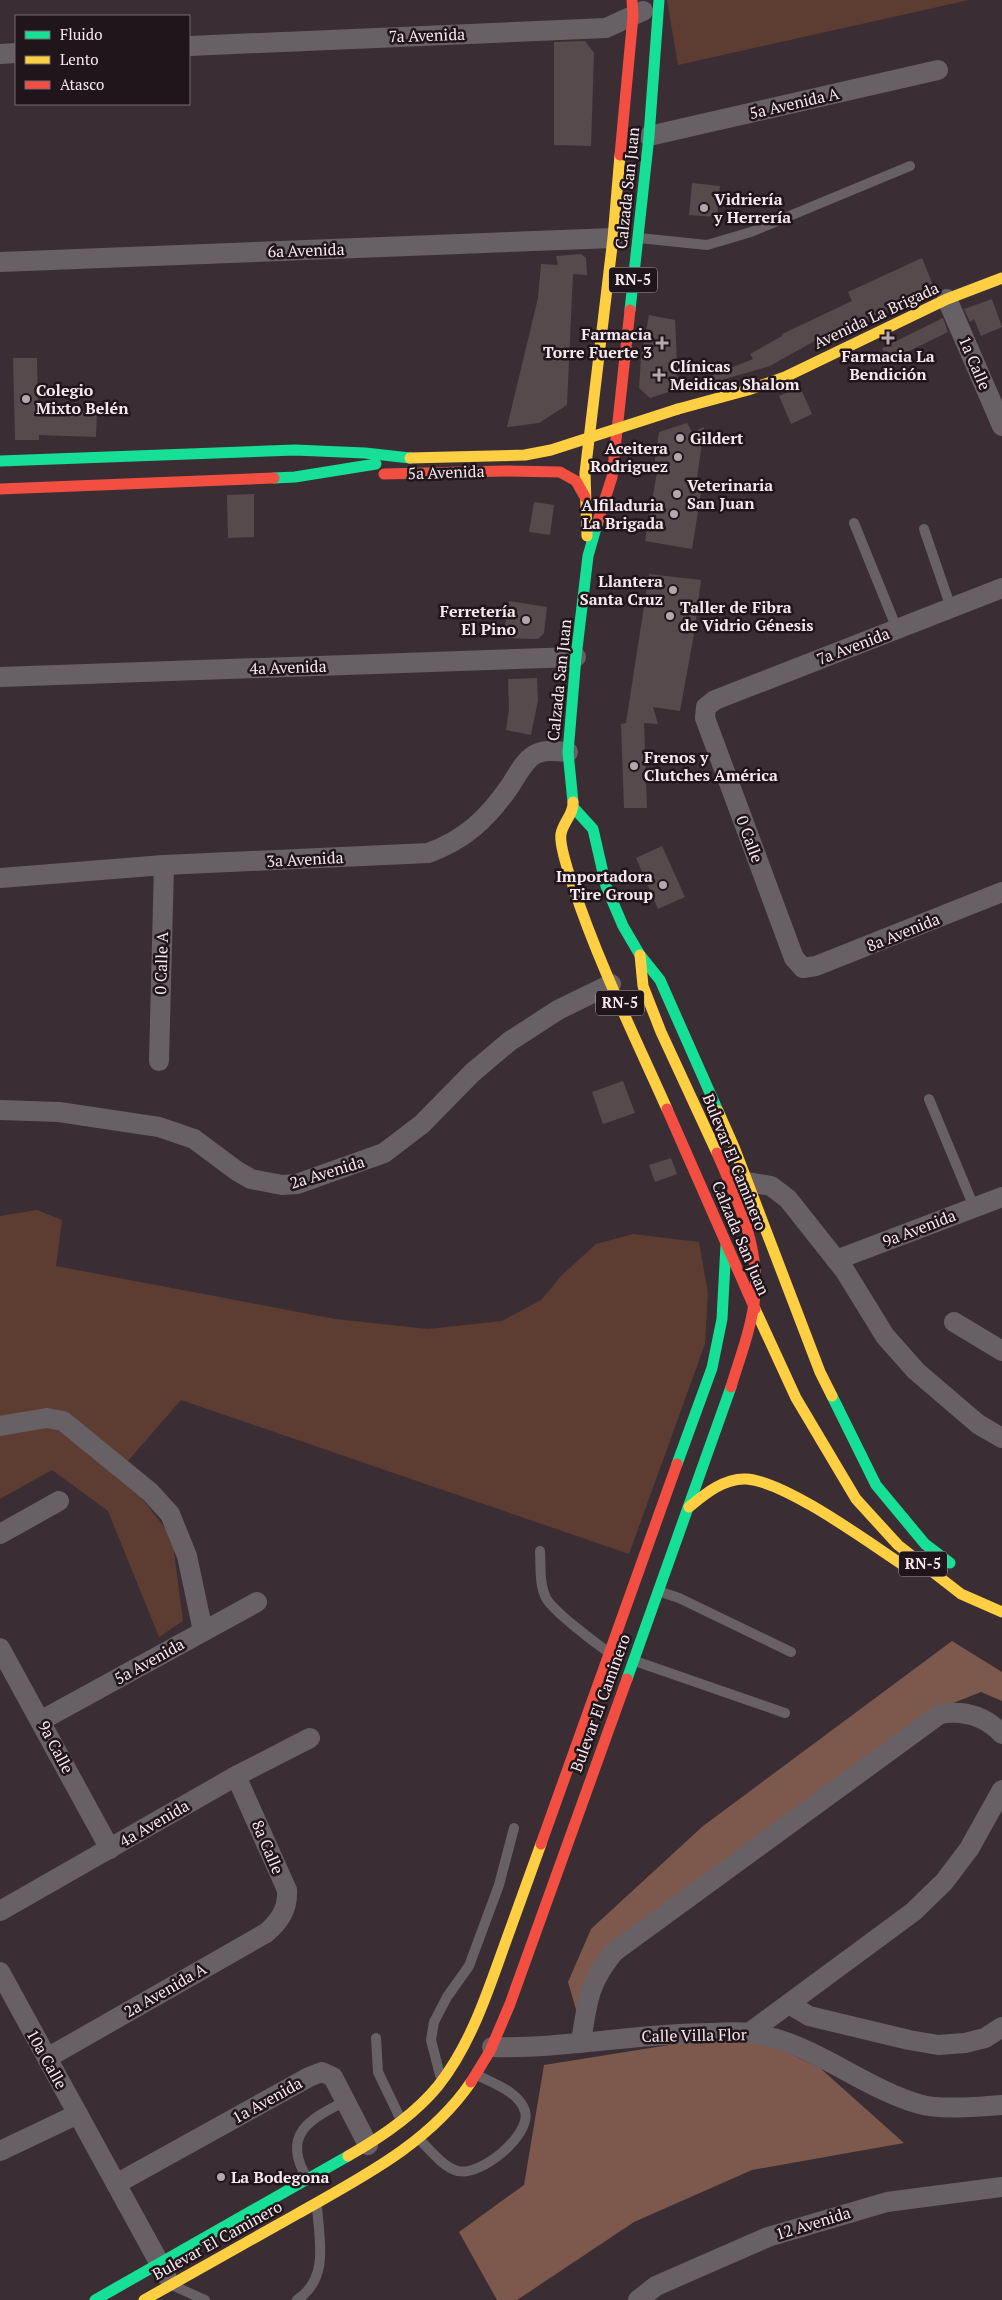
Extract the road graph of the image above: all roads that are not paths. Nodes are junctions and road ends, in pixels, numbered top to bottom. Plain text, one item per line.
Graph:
1 (659, 0) edge
2 (633, 8) edge
3 (190, 46) edge
4 (15, 53) edge
5 (0, 54) edge
6 (938, 70) dead end
7 (649, 136) junction
8 (910, 166) dead end
9 (613, 238) junction
10 (638, 238) junction
11 (0, 262) edge
12 (1002, 278) edge
13 (947, 299) junction
14 (678, 409) joint
15 (590, 420) junction
16 (1002, 426) edge
17 (295, 450) junction
18 (396, 458) junction
19 (0, 461) edge
20 (295, 477) junction
21 (0, 489) edge
22 (586, 497) junction
23 (854, 523) dead end
24 (924, 529) dead end
25 (588, 556) junction
26 (1002, 588) edge
27 (951, 608) junction
28 (897, 629) junction
29 (576, 657) junction
30 (0, 677) edge
31 (706, 707) joint
32 (568, 752) junction
33 (573, 807) junction
34 (164, 865) junction
35 (0, 878) edge
36 (1002, 892) edge
37 (640, 955) junction
38 (803, 968) joint
39 (611, 984) junction
40 (159, 1061) dead end
41 (929, 1099) dead end
42 (0, 1110) edge
43 (751, 1190) junction
44 (714, 1192) junction
45 (1002, 1197) edge
46 (721, 1207) junction
47 (974, 1208) junction
48 (726, 1245) junction
49 (836, 1260) junction
50 (954, 1322) dead end
51 (1002, 1351) edge
52 (0, 1426) edge
53 (1002, 1438) edge
54 (59, 1501) dead end
55 (689, 1507) junction
56 (0, 1534) edge
57 (540, 1551) dead end
58 (956, 1568) dead end
59 (658, 1591) junction
60 (984, 1591) dead end
61 (257, 1602) dead end
62 (1002, 1608) edge
63 (1002, 1614) edge
64 (203, 1631) junction
65 (0, 1648) edge
66 (609, 1652) junction
67 (791, 1652) dead end
68 (633, 1660) junction
69 (786, 1713) dead end
70 (42, 1720) junction
71 (1002, 1734) edge
72 (310, 1738) dead end
73 (236, 1776) junction
74 (1002, 1790) edge
75 (514, 1828) dead end
76 (110, 1849) junction
77 (0, 1911) edge
78 (280, 1918) joint
79 (0, 1973) edge
80 (789, 2004) junction
81 (1002, 2027) edge
82 (749, 2033) junction
83 (376, 2038) dead end
84 (464, 2040) junction
85 (581, 2042) junction
86 (492, 2048) junction
87 (47, 2058) junction
88 (477, 2075) junction
89 (442, 2080) junction
90 (346, 2102) junction
91 (1002, 2105) edge
92 (78, 2114) junction
93 (401, 2121) junction
94 (419, 2140) junction
95 (368, 2145) junction
96 (0, 2151) edge
97 (113, 2178) junction
98 (308, 2179) junction
99 (1002, 2187) edge
100 (317, 2203) junction
101 (159, 2264) junction
102 (171, 2284) junction
103 (95, 2300) edge
104 (144, 2300) edge
105 (205, 2300) edge
106 (297, 2300) edge
107 (638, 2300) edge

1 - 2 street, 7a Avenida
1 - 7 main road, Calzada San Juan / RN-5
2 - 3 street, 7a Avenida
2 - 9 main road, Calzada San Juan / RN-5
4 - 5 street
6 - 7 street, 5a Avenida A
7 - 10 main road, Calzada San Juan / RN-5
8 - 10 lane
9 - 11 street, 6a Avenida
9 - 15 main road, Calzada San Juan / RN-5
10 - 25 main road, Calzada San Juan / RN-5
12 - 13 main road, Avenida La Brigada
13 - 14 main road, Avenida La Brigada
13 - 16 street, 1a Calle
14 - 18 main road, 5a Avenida, bridge
15 - 17 main road, 5a Avenida
15 - 22 main road, Calzada San Juan / RN-5
17 - 18 main road, 5a Avenida
17 - 19 main road, 5a Avenida
18 - 20 main road, 5a Avenida
20 - 21 main road, 5a Avenida
20 - 22 main road, 5a Avenida
22 - 25 main road, Calzada San Juan / RN-5
23 - 28 lane
24 - 27 lane
25 - 29 main road, Calzada San Juan / RN-5
26 - 27 street, 7a Avenida
27 - 28 street, 7a Avenida
28 - 31 street, 7a Avenida
29 - 30 street, 4a Avenida
29 - 32 main road, Calzada San Juan / RN-5
31 - 38 street, 0 Calle
32 - 33 main road, Calzada San Juan / RN-5
32 - 34 street, 3a Avenida
33 - 37 main road, Calzada San Juan / RN-5
33 - 39 main road, Calzada San Juan / RN-5
34 - 35 street, 3a Avenida
34 - 40 street, 0 Calle A
36 - 38 street, 8a Avenida
37 - 43 main road, Calzada San Juan / RN-5
37 - 55 main road, Bulevar El Caminero, bridge
39 - 42 street, 2a Avenida
39 - 44 main road, Calzada San Juan / RN-5
41 - 47 lane
43 - 44 main road
43 - 46 main road
43 - 49 street
43 - 58 main road, Calzada San Juan / RN-5
44 - 46 main road, Calzada San Juan / RN-5
45 - 47 street, 9a Avenida
46 - 48 main road, Calzada San Juan / RN-5
47 - 49 street, 9a Avenida
48 - 63 main road, Calzada San Juan / RN-5
48 - 66 main road, Bulevar El Caminero
49 - 53 street
50 - 51 street
52 - 64 street
54 - 56 street
55 - 59 main road, Bulevar El Caminero
55 - 63 main road
57 - 66 lane
59 - 67 lane
59 - 68 main road, Bulevar El Caminero
60 - 62 main road
61 - 64 street, 5a Avenida
64 - 70 street, 5a Avenida
65 - 70 street, 9a Calle
66 - 84 main road, Bulevar El Caminero
68 - 69 lane
68 - 86 main road, Bulevar El Caminero
70 - 76 street, 9a Calle
71 - 85 street
72 - 73 street, 4a Avenida
73 - 76 street, 4a Avenida
73 - 78 street, 8a Calle
74 - 80 street
75 - 89 lane
76 - 77 street, 4a Avenida
78 - 87 street, 2a Avenida A
79 - 87 street, 10a Calle
80 - 81 street
80 - 82 street
82 - 85 street, Calle Villa Flor
82 - 91 street, Calle Villa Flor
83 - 93 lane
84 - 86 main road
84 - 89 main road, Bulevar El Caminero
85 - 86 street, Calle Villa Flor
86 - 88 main road, Bulevar El Caminero
87 - 92 street, 10a Calle
88 - 94 main road, Bulevar El Caminero
88 - 94 lane
89 - 93 main road, Bulevar El Caminero
90 - 95 street, 1a Avenida
90 - 97 street, 1a Avenida
90 - 98 lane
92 - 96 street
92 - 97 street, 10a Calle
93 - 95 main road, Bulevar El Caminero
94 - 100 main road, Bulevar El Caminero
95 - 98 main road, Bulevar El Caminero
97 - 101 street
98 - 101 main road, Bulevar El Caminero
99 - 107 street, 12 Avenida
100 - 102 main road, Bulevar El Caminero
100 - 106 lane
101 - 102 street
101 - 103 main road, Bulevar El Caminero
102 - 104 main road, Bulevar El Caminero
102 - 105 lane

